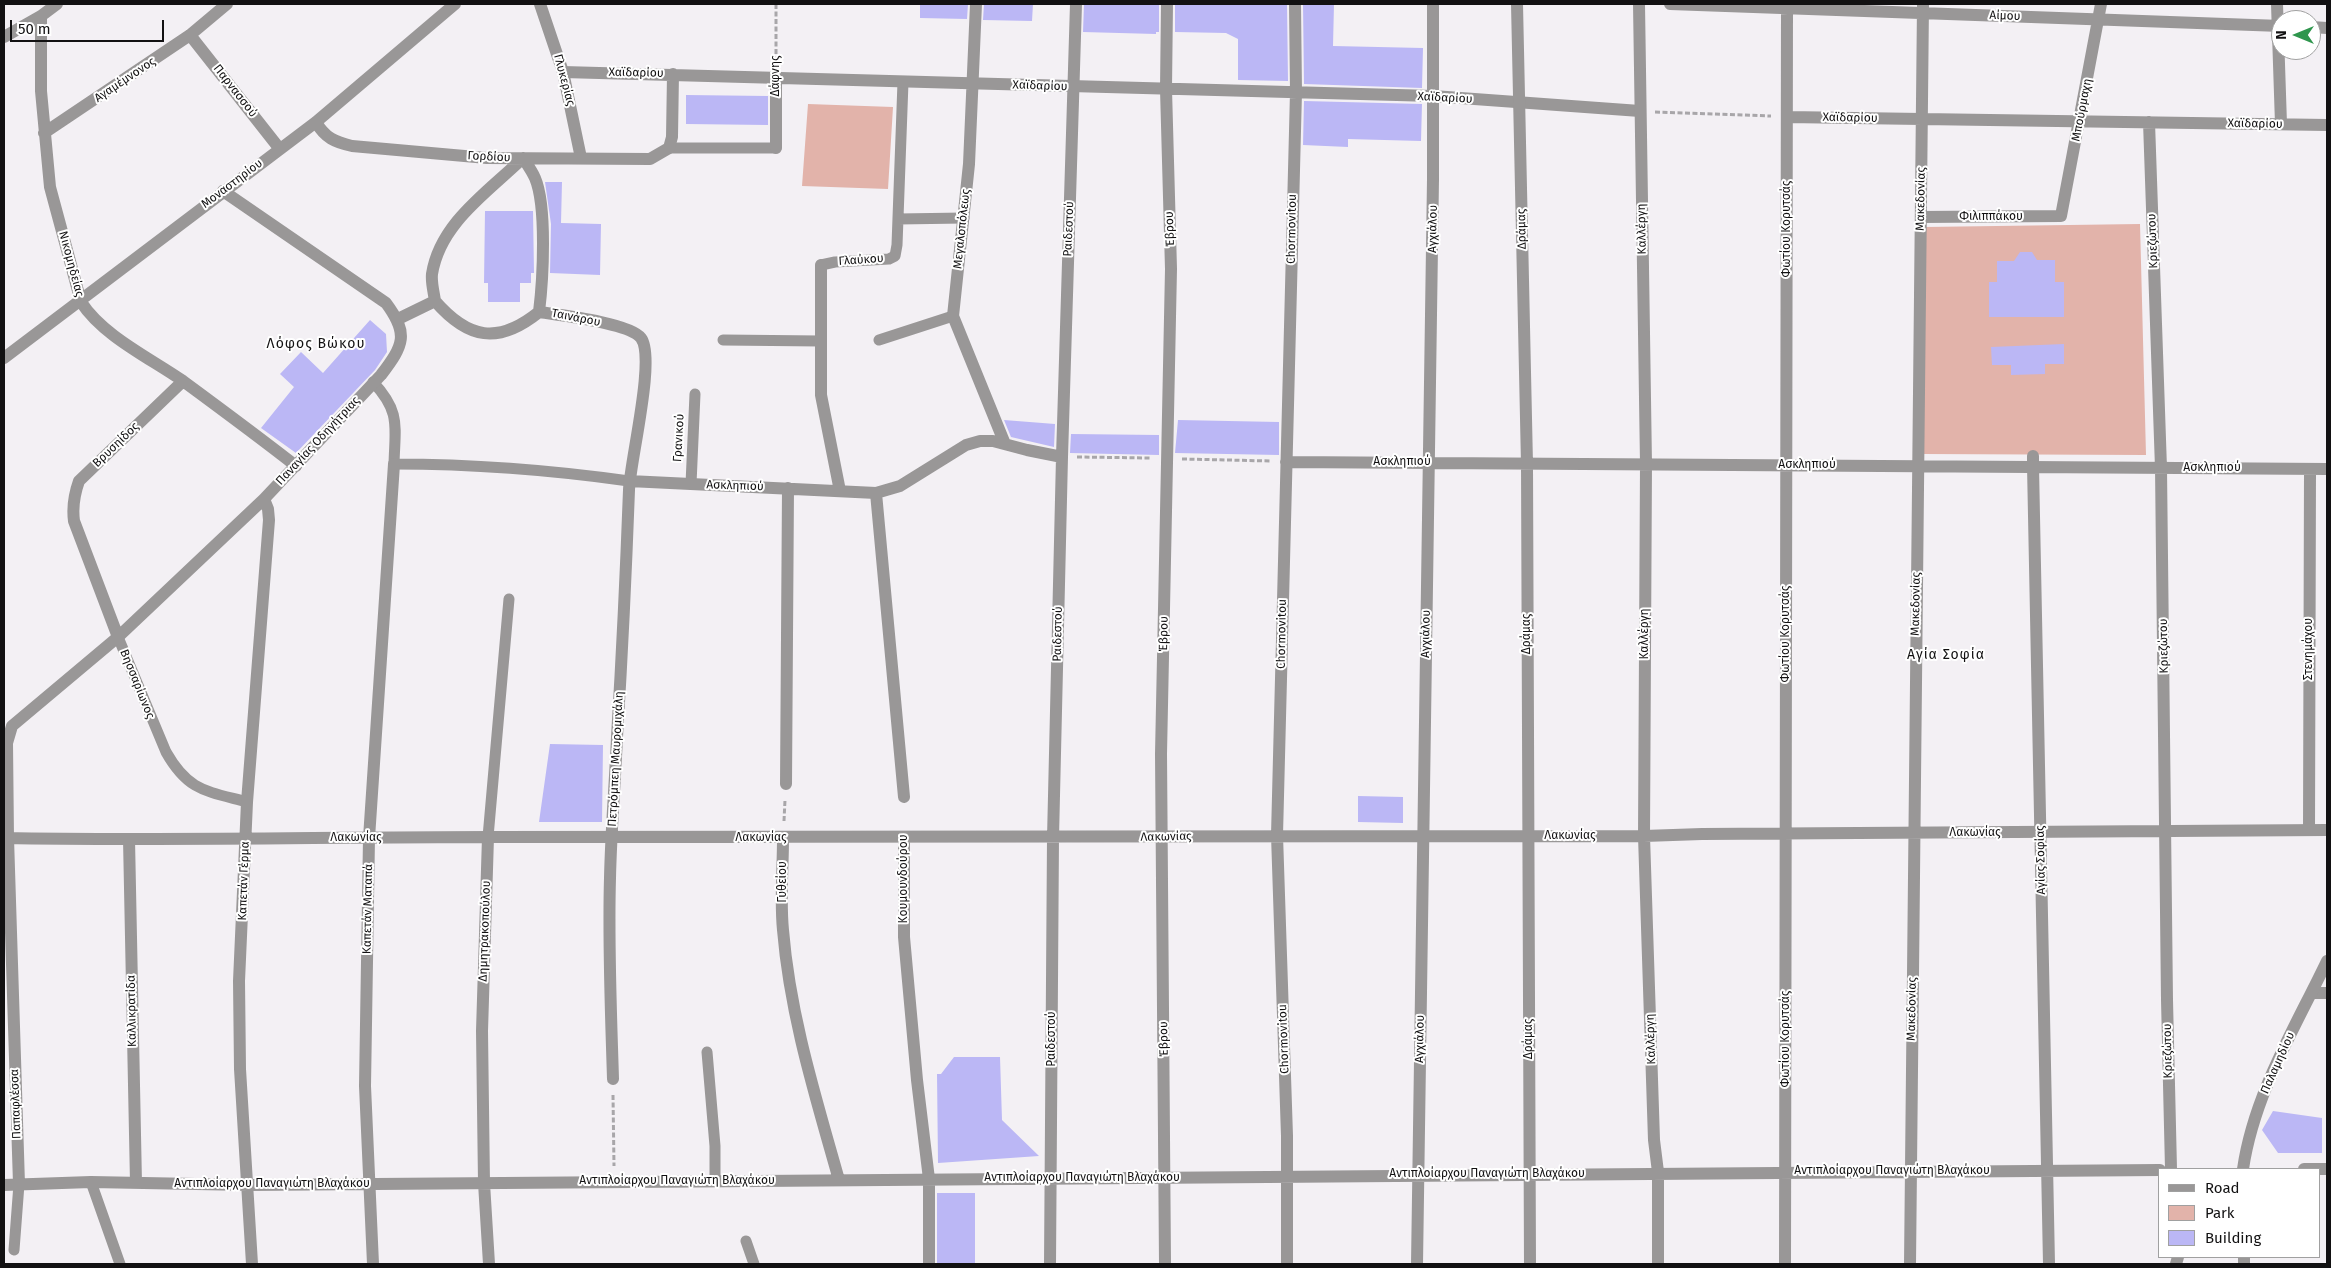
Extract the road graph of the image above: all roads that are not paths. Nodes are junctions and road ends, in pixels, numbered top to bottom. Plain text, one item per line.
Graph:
1 (57, 4) edge
2 (228, 4) edge
3 (455, 4) edge
4 (540, 4) edge
5 (976, 4) edge
6 (1076, 4) edge
7 (1167, 4) edge
8 (1295, 4) edge
9 (1433, 4) edge
10 (1517, 4) edge
11 (1638, 4) edge
12 (1670, 4) edge
13 (2101, 4) edge
14 (1787, 6) edge
15 (1923, 8) edge
16 (41, 16) junction
17 (2099, 19) junction
18 (2271, 26) edge
19 (190, 35) junction
20 (4, 37) edge
21 (2280, 60) edge
22 (563, 72) junction
23 (673, 74) junction
24 (776, 77) junction
25 (903, 82) junction
26 (973, 84) junction
27 (1073, 87) junction
28 (1166, 89) junction
29 (1296, 92) junction
30 (1433, 96) junction
31 (1519, 103) junction
32 (1640, 111) junction
33 (1787, 117) junction
34 (1922, 119) junction
35 (2080, 121) junction
36 (316, 122) junction
37 (2149, 122) junction
38 (2281, 124) junction
39 (2327, 125) edge
40 (44, 133) junction
41 (279, 148) junction
42 (669, 148) junction
43 (776, 148) joint
44 (523, 158) junction
45 (580, 158) junction
46 (223, 191) junction
47 (2061, 216) joint
48 (1921, 217) junction
49 (964, 218) junction
50 (898, 219) junction
51 (821, 265) joint
52 (435, 301) junction
53 (81, 302) junction
54 (538, 312) junction
55 (953, 316) junction
56 (398, 319) junction
57 (641, 338) joint
58 (723, 340) dead end
59 (879, 340) dead end
60 (820, 341) junction
61 (4, 358) edge
62 (183, 381) junction
63 (373, 382) junction
64 (695, 394) dead end
65 (1005, 444) junction
66 (1062, 457) junction
67 (2033, 461) junction
68 (1286, 462) junction
69 (1429, 462) junction
70 (394, 464) junction
71 (1527, 464) junction
72 (1646, 464) junction
73 (1918, 465) junction
74 (296, 466) junction
75 (1787, 466) junction
76 (2161, 468) junction
77 (2310, 468) junction
78 (2327, 469) edge
79 (629, 482) junction
80 (691, 484) junction
81 (788, 488) junction
82 (840, 492) junction
83 (876, 493) junction
84 (264, 499) junction
85 (74, 521) joint
86 (509, 599) dead end
87 (118, 637) junction
88 (786, 784) road end
89 (904, 797) dead end
90 (246, 802) junction
91 (2309, 830) junction
92 (2327, 830) edge
93 (2166, 831) junction
94 (2040, 832) junction
95 (1786, 834) junction
96 (1914, 834) junction
97 (1277, 835) junction
98 (1422, 836) junction
99 (1527, 836) junction
100 (1644, 836) junction
101 (488, 837) junction
102 (1162, 837) junction
103 (6, 838) edge
104 (369, 838) junction
105 (612, 838) junction
106 (783, 838) junction
107 (904, 838) junction
108 (1053, 838) junction
109 (129, 839) junction
110 (246, 840) junction
111 (2327, 961) edge
112 (2312, 993) junction
113 (2327, 993) edge
114 (706, 1052) dead end
115 (613, 1079) road end
116 (2171, 1168) edge
117 (2243, 1168) edge
118 (2047, 1170) junction
119 (2158, 1170) edge
120 (1911, 1171) junction
121 (1658, 1172) junction
122 (1785, 1172) junction
123 (1418, 1175) junction
124 (1530, 1175) junction
125 (1287, 1176) junction
126 (1165, 1177) junction
127 (1051, 1178) junction
128 (929, 1179) junction
129 (839, 1180) junction
130 (715, 1181) junction
131 (91, 1182) junction
132 (136, 1183) junction
133 (484, 1183) junction
134 (19, 1184) junction
135 (370, 1184) junction
136 (4, 1185) edge
137 (248, 1185) junction
138 (746, 1241) dead end
139 (14, 1250) dead end
140 (120, 1264) edge
141 (252, 1264) edge
142 (374, 1264) edge
143 (489, 1264) edge
144 (754, 1264) edge
145 (929, 1264) edge
146 (1050, 1264) edge
147 (1165, 1264) edge
148 (1287, 1264) edge
149 (1417, 1264) edge
150 (1530, 1264) edge
151 (1658, 1264) edge
152 (1785, 1264) edge
153 (1910, 1264) edge
154 (2049, 1264) edge

1 - 16 street
2 - 19 street, Αγαμέμνονος
3 - 36 street, Μοναστηρίου
4 - 22 street, Γλυκερίας
5 - 26 street, Μεγαλοπόλεως
6 - 27 street, Ραιδεστού
7 - 28 street, Έβρου
8 - 29 street, Chormovitou
9 - 30 street, Αγχιάλου
10 - 31 street, Δράμας
11 - 32 street, Καλλέργη
12 - 14 street, Αίμου
13 - 17 street, Μπούρμαχη
14 - 15 street, Αίμου
14 - 33 street, Φωτίου Κορυτσάς
15 - 17 street, Αίμου
15 - 34 street, Μακεδονίας
16 - 20 street
16 - 40 street, Νικομηδείας
17 - 18 street, Αίμου
17 - 35 street, Μπούρμαχη
19 - 40 street, Αγαμέμνονος
19 - 41 street, Παρνασσού
21 - 38 street
22 - 23 street, Χαϊδαρίου
22 - 45 street, Γλυκερίας
23 - 24 street, Χαϊδαρίου
23 - 42 street
24 - 25 street, Χαϊδαρίου
24 - 43 street, Δάφνης
25 - 26 street, Χαϊδαρίου
25 - 50 lane, Γλαύκου
26 - 27 street, Χαϊδαρίου
26 - 49 street, Μεγαλοπόλεως
27 - 28 street, Χαϊδαρίου
27 - 66 street, Ραιδεστού
28 - 29 street, Χαϊδαρίου
28 - 102 street, Έβρου
29 - 30 street, Χαϊδαρίου
29 - 68 street, Chormovitou
30 - 31 street, Χαϊδαρίου
30 - 69 street, Αγχιάλου
31 - 32 street, Χαϊδαρίου
31 - 71 street, Δράμας
32 - 72 street, Καλλέργη
33 - 34 street, Χαϊδαρίου
33 - 75 street, Φωτίου Κορυτσάς
34 - 35 street, Χαϊδαρίου
34 - 48 street, Μακεδονίας
35 - 37 street, Χαϊδαρίου
35 - 47 street, Μπούρμαχη
36 - 41 street, Μοναστηρίου
36 - 44 street, Γορδίου
37 - 38 street, Χαϊδαρίου
37 - 76 street, Κριεζώτου
38 - 39 street, Χαϊδαρίου
40 - 53 street, Νικομηδείας
41 - 46 street, Μοναστηρίου
42 - 43 lane, Γορδίου
42 - 45 street, Γορδίου
44 - 45 street, Γορδίου
44 - 52 street
44 - 54 street
46 - 53 street, Μοναστηρίου
46 - 56 street
47 - 48 street, Φιλιππάκου
48 - 73 street, Μακεδονίας
49 - 50 lane
49 - 55 street, Μεγαλοπόλεως
50 - 51 lane, Γλαύκου
51 - 60 street, Γλαύκου
52 - 54 street, Ταινάρου
52 - 56 street
53 - 61 street, Μοναστηρίου
53 - 62 street, Νικομηδείας
54 - 57 street, Ταινάρου
55 - 59 lane
55 - 65 street, Μεγαλοπόλεως
56 - 63 street, Παναγίας Οδηγήτριας
57 - 79 street, Πετρόμπεη Μαυρομιχάλη
58 - 60 lane
60 - 82 street, Γλαύκου
62 - 74 street, Νικομηδείας
62 - 85 street, Βρυσηίδος
63 - 70 lane
63 - 74 street, Παναγίας Οδηγήτριας
64 - 80 lane, Γρανικού
65 - 66 street, Ασκληπιού
65 - 83 street, Ασκληπιού
66 - 108 street, Ραιδεστού
67 - 73 street, Ασκληπιού
67 - 76 street, Ασκληπιού
67 - 94 street, Αγίας Σοφίας
68 - 69 street, Ασκληπιού
68 - 97 street, Chormovitou
69 - 71 street, Ασκληπιού
69 - 98 street, Αγχιάλου
70 - 79 lane, Ασκληπιού
70 - 104 street, Καπετάν Ματαπά
71 - 72 street, Ασκληπιού
71 - 99 street, Δράμας
72 - 75 street, Ασκληπιού
72 - 100 street, Καλλέργη
73 - 75 street, Ασκληπιού
73 - 96 street, Μακεδονίας
74 - 84 street, Παναγίας Οδηγήτριας
75 - 95 street, Φωτίου Κορυτσάς
76 - 77 street, Ασκληπιού
76 - 93 street, Κριεζώτου
77 - 78 street, Ασκληπιού
77 - 91 street, Στενημάχου
79 - 80 street, Ασκληπιού
79 - 105 street, Πετρόμπεη Μαυρομιχάλη
80 - 81 street, Ασκληπιού
81 - 82 street, Ασκληπιού
81 - 88 street
82 - 83 street, Ασκληπιού
83 - 89 street
84 - 87 street, Παναγίας Οδηγήτριας
84 - 90 street, Καπετάν Γέρμα
85 - 87 street, Βησσαρίωνος
86 - 101 lane, Δημητρακοπούλου
87 - 90 lane, Βησσαρίωνος
87 - 103 street, Παναγίας Οδηγήτριας
90 - 110 street, Καπετάν Γέρμα
91 - 92 street, Λακωνίας
91 - 93 street, Λακωνίας
93 - 94 street, Λακωνίας
93 - 116 street, Κριεζώτου
94 - 96 street, Λακωνίας
94 - 118 street, Αγίας Σοφίας
95 - 96 street, Λακωνίας
95 - 100 street, Λακωνίας
95 - 122 street, Φωτίου Κορυτσάς
96 - 120 street, Μακεδονίας
97 - 98 street, Λακωνίας
97 - 102 street, Λακωνίας
97 - 125 street, Chormovitou
98 - 99 street, Λακωνίας
98 - 123 street, Αγχιάλου
99 - 100 street, Λακωνίας
99 - 124 street, Δράμας
100 - 121 street, Καλλέργη
101 - 104 street, Λακωνίας
101 - 105 street, Λακωνίας
101 - 133 street, Δημητρακοπούλου
102 - 108 street, Λακωνίας
102 - 126 street, Έβρου
103 - 109 street, Λακωνίας
103 - 134 street, Παπαφλέσσα
104 - 110 street, Λακωνίας
104 - 135 street, Καπετάν Ματαπά
105 - 106 street, Λακωνίας
105 - 115 street, Πετρόμπεη Μαυρομιχάλη
106 - 107 street, Λακωνίας
106 - 129 street, Γυθείου
107 - 108 street, Λακωνίας
107 - 128 street, Κουμουνδούρου
108 - 127 street, Ραιδεστού
109 - 110 street, Λακωνίας
109 - 132 street, Καλλικρατίδα
110 - 137 street, Καπετάν Γέρμα
111 - 112 street, Παλαμηδίου
112 - 113 street
112 - 117 street, Παλαμηδίου
114 - 130 lane
118 - 119 street, Αντιπλοίαρχου Παναγιώτη Βλαχάκου
118 - 120 street, Αντιπλοίαρχου Παναγιώτη Βλαχάκου
118 - 154 street, Αγίας Σοφίας
120 - 122 street, Αντιπλοίαρχου Παναγιώτη Βλαχάκου
120 - 153 street, Μακεδονίας
121 - 122 street, Αντιπλοίαρχου Παναγιώτη Βλαχάκου
121 - 124 street, Αντιπλοίαρχου Παναγιώτη Βλαχάκου
121 - 151 street, Καλλέργη
122 - 152 street, Φωτίου Κορυτσάς
123 - 124 street, Αντιπλοίαρχου Παναγιώτη Βλαχάκου
123 - 125 street, Αντιπλοίαρχου Παναγιώτη Βλαχάκου
123 - 149 street, Αγχιάλου
124 - 150 street, Δράμας
125 - 126 street, Αντιπλοίαρχου Παναγιώτη Βλαχάκου
125 - 148 street, Chormovitou
126 - 127 street, Αντιπλοίαρχου Παναγιώτη Βλαχάκου
126 - 147 street, Έβρου
127 - 128 street, Αντιπλοίαρχου Παναγιώτη Βλαχάκου
127 - 146 street, Ραιδεστού
128 - 129 street, Αντιπλοίαρχου Παναγιώτη Βλαχάκου
128 - 145 street, Κουμουνδούρου
129 - 130 street, Αντιπλοίαρχου Παναγιώτη Βλαχάκου
130 - 133 street, Αντιπλοίαρχου Παναγιώτη Βλαχάκου
131 - 132 street, Αντιπλοίαρχου Παναγιώτη Βλαχάκου
131 - 134 street, Αντιπλοίαρχου Παναγιώτη Βλαχάκου
131 - 140 lane
132 - 137 street, Αντιπλοίαρχου Παναγιώτη Βλαχάκου
133 - 135 street, Αντιπλοίαρχου Παναγιώτη Βλαχάκου
133 - 143 street, Δημητρακοπούλου
134 - 136 street, Αντιπλοίαρχου Παναγιώτη Βλαχάκου
134 - 139 lane, Παπαφλέσσα
135 - 137 street, Αντιπλοίαρχου Παναγιώτη Βλαχάκου
135 - 142 street, Καπετάν Ματαπά
137 - 141 street, Καπετάν Γέρμα
138 - 144 lane

